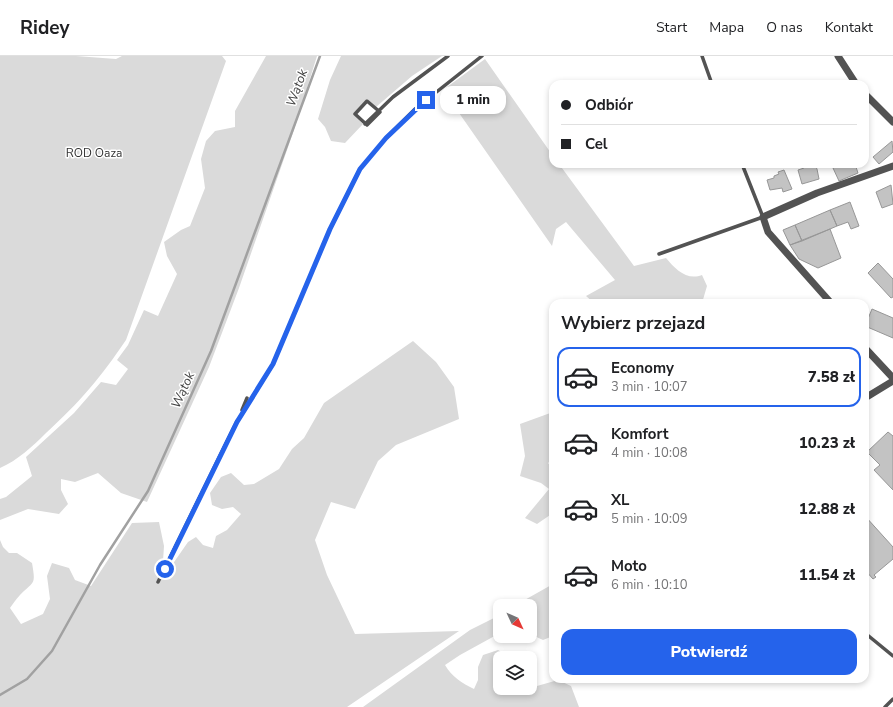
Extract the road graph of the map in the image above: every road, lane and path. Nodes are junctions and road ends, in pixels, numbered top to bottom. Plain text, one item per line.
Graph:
1 (448, 56) edge
2 (482, 56) edge
3 (702, 56) edge
4 (838, 56) edge
5 (711, 80) edge
6 (853, 80) edge
7 (869, 98) edge
8 (379, 110) junction
9 (893, 122) edge
10 (893, 166) edge
11 (744, 168) edge
12 (763, 217) junction
13 (659, 254) dead end
14 (827, 299) edge
15 (869, 352) edge
16 (893, 379) edge
17 (869, 395) edge
18 (158, 582) dead end
19 (869, 636) edge
20 (893, 656) edge
21 (893, 699) edge
22 (885, 707) edge

1 - 8 lane
2 - 18 lane
3 - 5 lane
4 - 6 street
7 - 9 street
8 - 8 lane
10 - 12 street
11 - 12 lane
12 - 13 lane
12 - 14 street
15 - 16 street
16 - 17 street
19 - 20 lane
21 - 22 lane

